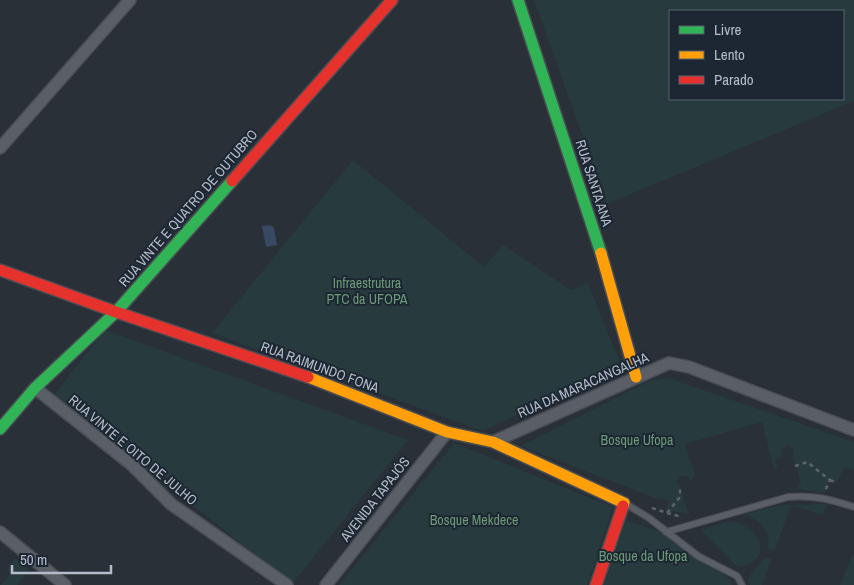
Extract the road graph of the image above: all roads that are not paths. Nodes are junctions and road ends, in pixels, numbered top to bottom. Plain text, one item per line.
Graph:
1 (130, 0) edge
2 (392, 0) edge
3 (518, 0) edge
4 (0, 148) edge
5 (0, 270) edge
6 (116, 312) junction
7 (636, 377) junction
8 (35, 388) junction
9 (0, 429) edge
10 (854, 430) edge
11 (447, 432) junction
12 (493, 442) junction
13 (624, 503) junction
14 (854, 507) edge
15 (0, 532) edge
16 (666, 532) junction
17 (64, 585) edge
18 (287, 585) edge
19 (326, 585) edge
20 (596, 585) edge
21 (742, 585) edge

1 - 4 street
2 - 6 street, RUA VINTE E QUATRO DE OUTUBRO
3 - 7 street, RUA SANTA ANA
5 - 6 street, RUA RAIMUNDO FONA
6 - 8 street, RUA VINTE E QUATRO DE OUTUBRO
6 - 11 street, RUA RAIMUNDO FONA
7 - 10 street, RUA DA MARACANGALHA
7 - 12 street, RUA DA MARACANGALHA
8 - 9 street, RUA VINTE E QUATRO DE OUTUBRO
8 - 18 street, RUA VINTE E OITO DE JULHO
11 - 12 street, RUA RAIMUNDO FONA
11 - 19 street, AVENIDA TAPAJÓS
12 - 13 street, RUA RAIMUNDO FONA
13 - 16 lane
13 - 20 street
14 - 16 lane
15 - 17 street
16 - 21 lane

